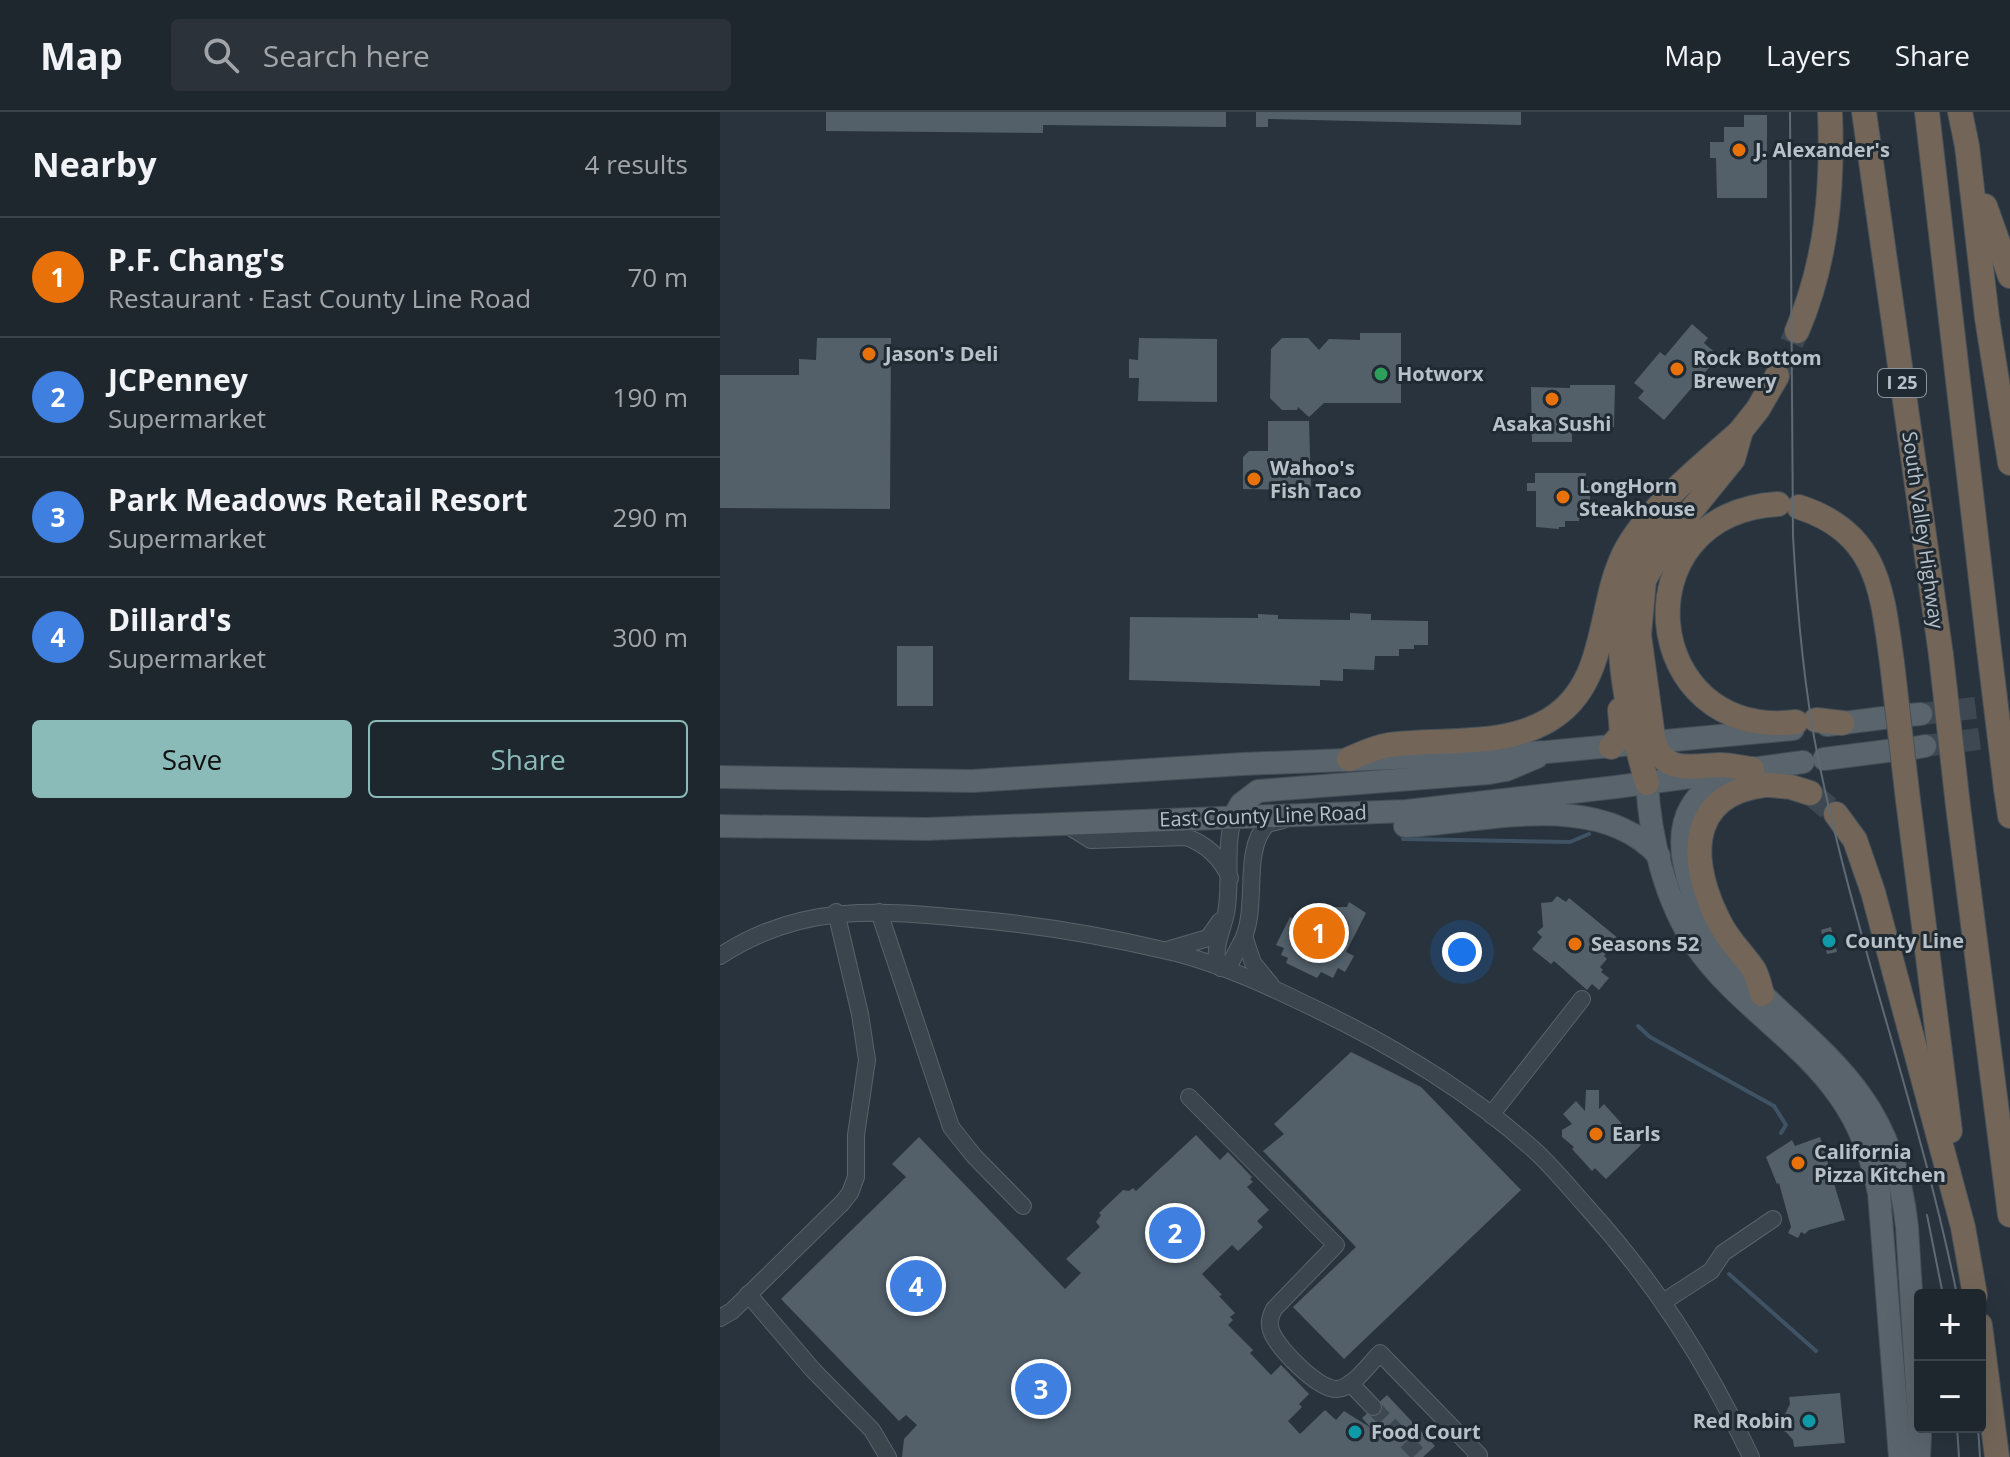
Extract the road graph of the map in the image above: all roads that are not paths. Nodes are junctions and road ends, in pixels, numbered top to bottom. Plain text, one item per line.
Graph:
1 (1830, 112) edge
2 (1864, 112) edge
3 (1927, 112) edge
4 (1960, 112) edge
5 (1967, 146) junction
6 (2010, 276) edge
7 (1797, 331) tunnel mouth
8 (1777, 376) tunnel mouth
9 (1741, 431) junction
10 (2010, 463) edge
11 (1688, 494) junction
12 (1907, 716) tunnel mouth
13 (1814, 724) junction
14 (1645, 744) junction
15 (1611, 747) junction
16 (1911, 748) tunnel mouth
17 (1547, 752) junction
18 (1349, 759) junction
19 (720, 777) edge
20 (1758, 777) junction
21 (1709, 779) junction
22 (1647, 783) junction
23 (1810, 793) tunnel mouth
24 (1353, 814) junction
25 (1836, 814) tunnel mouth
26 (1308, 816) junction
27 (2010, 816) edge
28 (1234, 817) junction
29 (1064, 824) junction
30 (720, 826) edge
31 (1659, 856) junction
32 (1230, 878) junction
33 (1228, 901) junction
34 (836, 912) junction
35 (879, 912) junction
36 (1245, 939) junction
37 (1165, 950) junction
38 (720, 956) edge
39 (1221, 968) junction
40 (1275, 989) junction
41 (1762, 994) junction
42 (1582, 999) dead end
43 (1189, 1097) dead end
44 (1491, 1115) junction
45 (1023, 1206) dead end
46 (2010, 1215) edge
47 (1773, 1219) dead end
48 (1963, 1227) junction
49 (1974, 1289) edge
50 (748, 1294) junction
51 (1663, 1302) junction
52 (720, 1318) edge
53 (1985, 1361) edge
54 (1350, 1383) junction
55 (1373, 1407) tunnel mouth
56 (1477, 1456) edge
57 (888, 1457) edge
58 (1751, 1457) edge
59 (1900, 1457) edge
60 (1919, 1457) edge
61 (1997, 1457) edge

1 - 7 highway
2 - 46 highway, South Valley Highway / I 25, bridge
3 - 27 highway, I 25, bridge
4 - 5 highway
5 - 6 highway
5 - 10 highway
8 - 9 highway
9 - 11 highway
9 - 14 highway
9 - 18 highway
11 - 14 highway
11 - 15 highway
12 - 13 main road
13 - 14 main road
13 - 48 highway, bridge
14 - 15 main road
14 - 20 highway
14 - 22 highway
15 - 17 main road
16 - 20 main road
17 - 18 main road
17 - 28 main road
18 - 19 main road
20 - 21 highway
20 - 23 highway
20 - 41 highway
21 - 22 main road, East County Line Road
21 - 41 main road
22 - 24 main road, East County Line Road
22 - 31 main road
24 - 26 main road, East County Line Road
24 - 31 main road
25 - 48 highway
26 - 28 main road, East County Line Road
26 - 36 street
28 - 29 main road, East County Line Road
28 - 32 street
29 - 30 main road, East County Line Road
29 - 32 street
31 - 59 main road
32 - 33 street
33 - 37 street
33 - 39 street
34 - 35 street
34 - 38 street
34 - 50 street
35 - 37 street
35 - 45 street
36 - 39 street
36 - 40 street
37 - 39 street
39 - 40 street
40 - 44 street
41 - 60 main road
42 - 44 street
43 - 54 street
44 - 51 street
47 - 51 street
48 - 49 highway
50 - 52 street
50 - 57 street
51 - 58 street
53 - 61 highway
54 - 55 street
54 - 56 street

